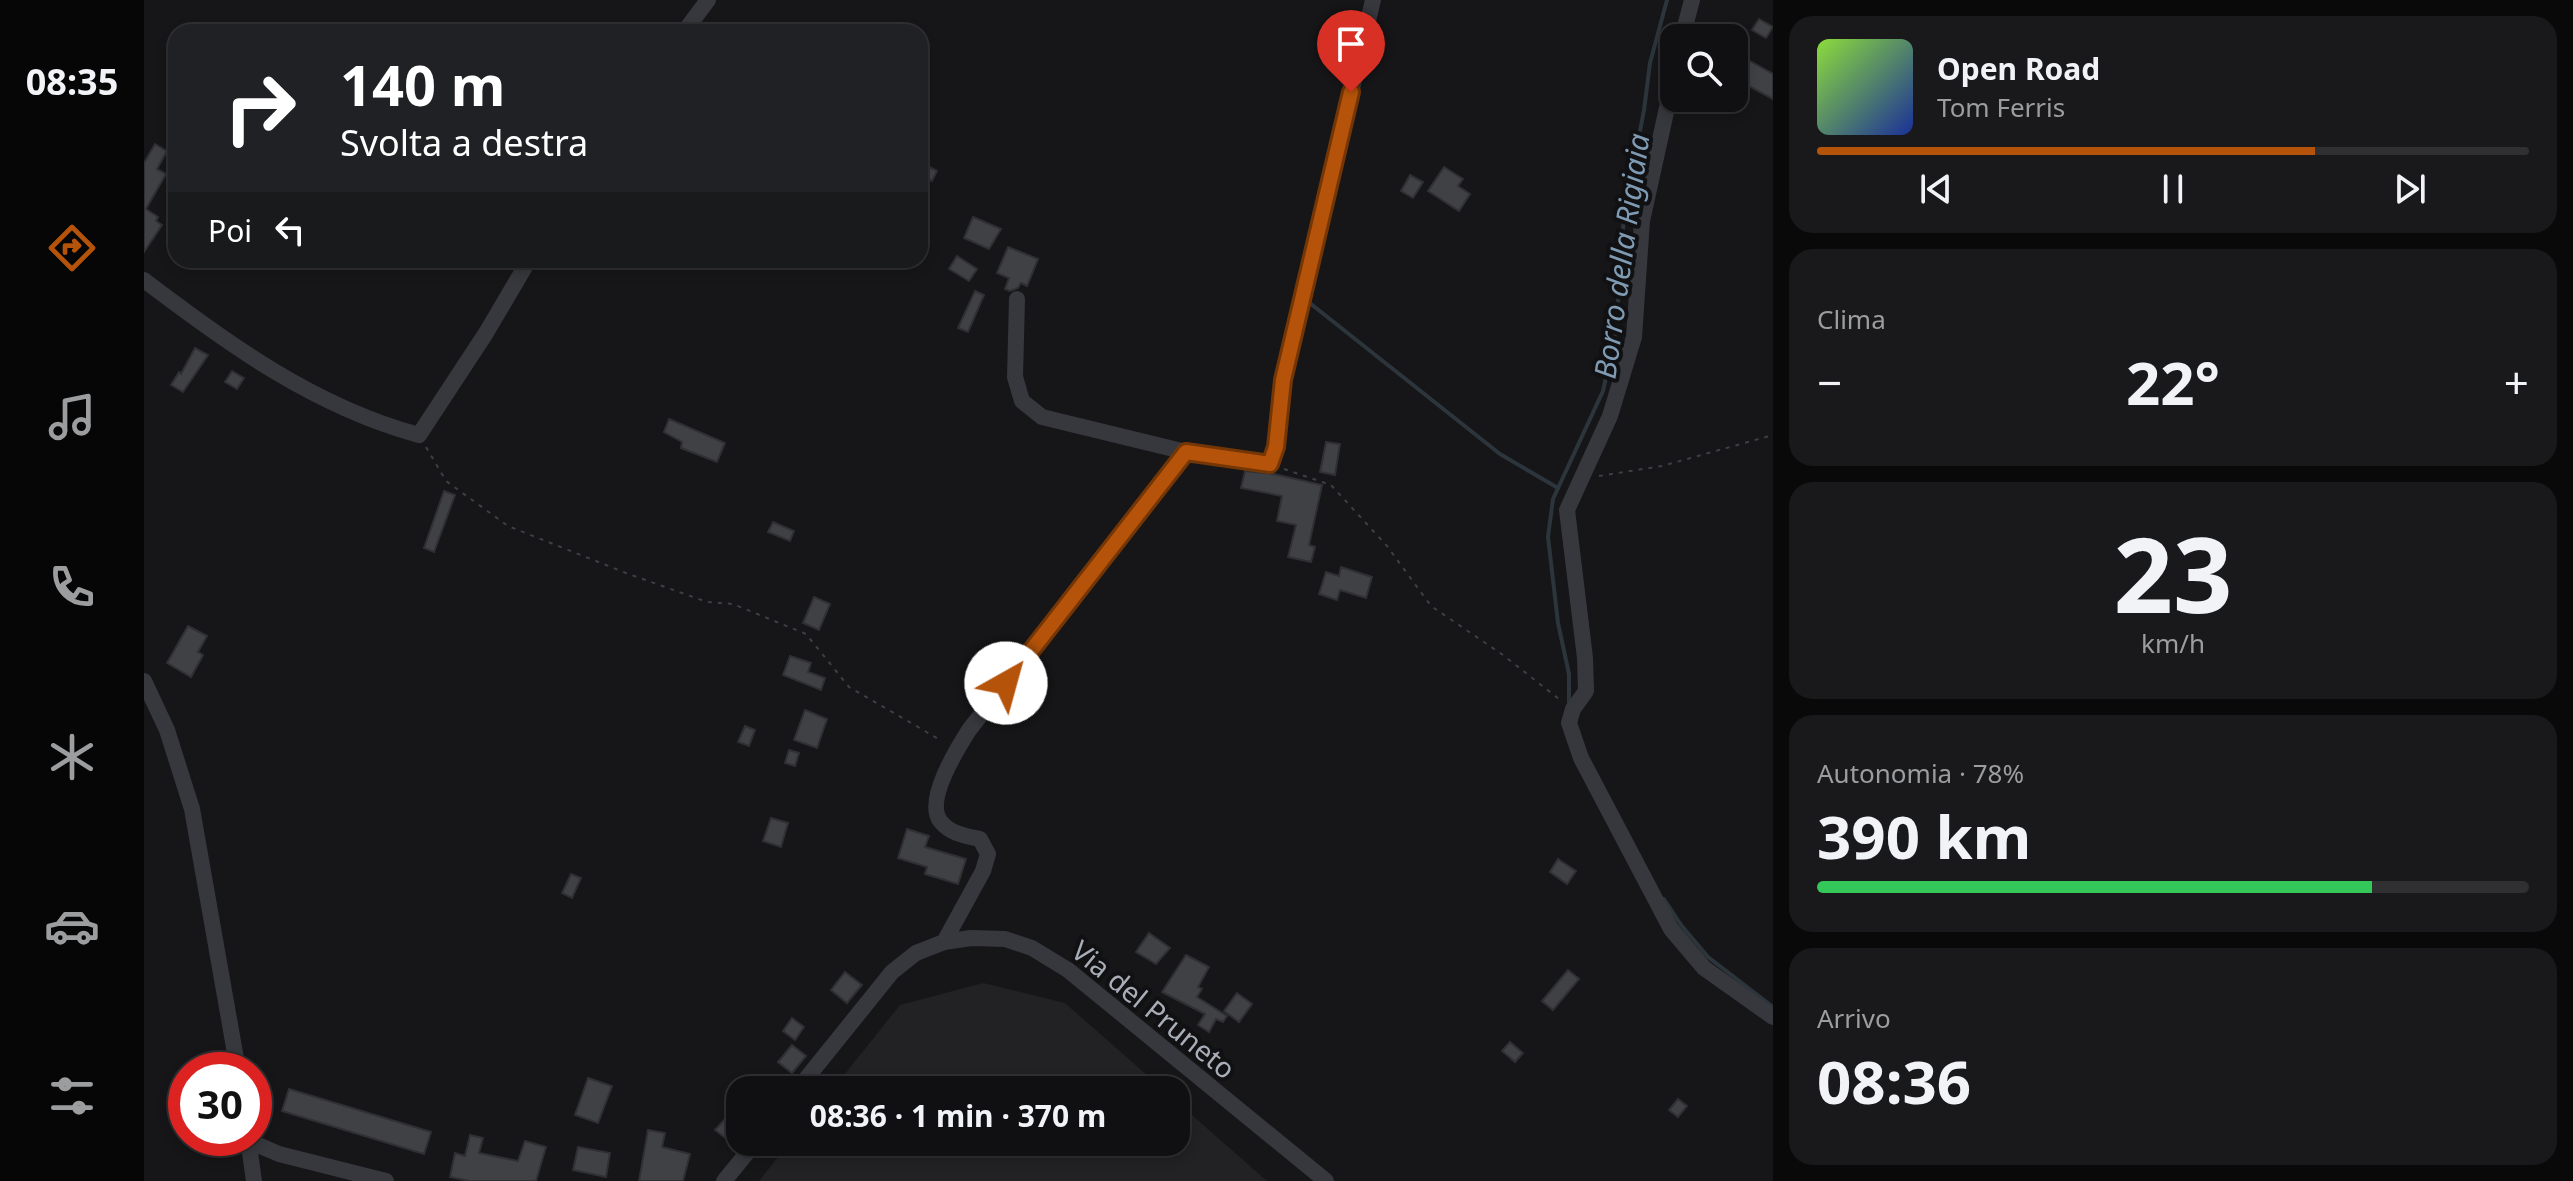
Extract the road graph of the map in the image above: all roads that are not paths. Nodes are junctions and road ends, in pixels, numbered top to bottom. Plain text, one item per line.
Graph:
1 (708, 0) edge
2 (1373, 0) edge
3 (1692, 0) edge
4 (690, 24) edge
5 (1686, 24) edge
6 (1666, 112) edge
7 (524, 268) edge
8 (144, 280) edge
9 (1017, 299) dead end
10 (1186, 452) junction
11 (144, 681) edge
12 (944, 942) junction
13 (1773, 1017) edge
14 (235, 1052) edge
15 (808, 1076) edge
16 (272, 1151) edge
17 (250, 1156) edge
18 (745, 1156) edge
19 (254, 1181) edge
20 (386, 1181) edge
21 (724, 1181) edge
22 (1326, 1181) edge

1 - 4 street
2 - 10 street
3 - 5 street
6 - 13 street
7 - 8 street
9 - 10 street
10 - 12 street
11 - 14 street
12 - 15 street, Via del Pruneto
12 - 22 street, Via del Pruneto
16 - 20 street
17 - 19 street
18 - 21 street

